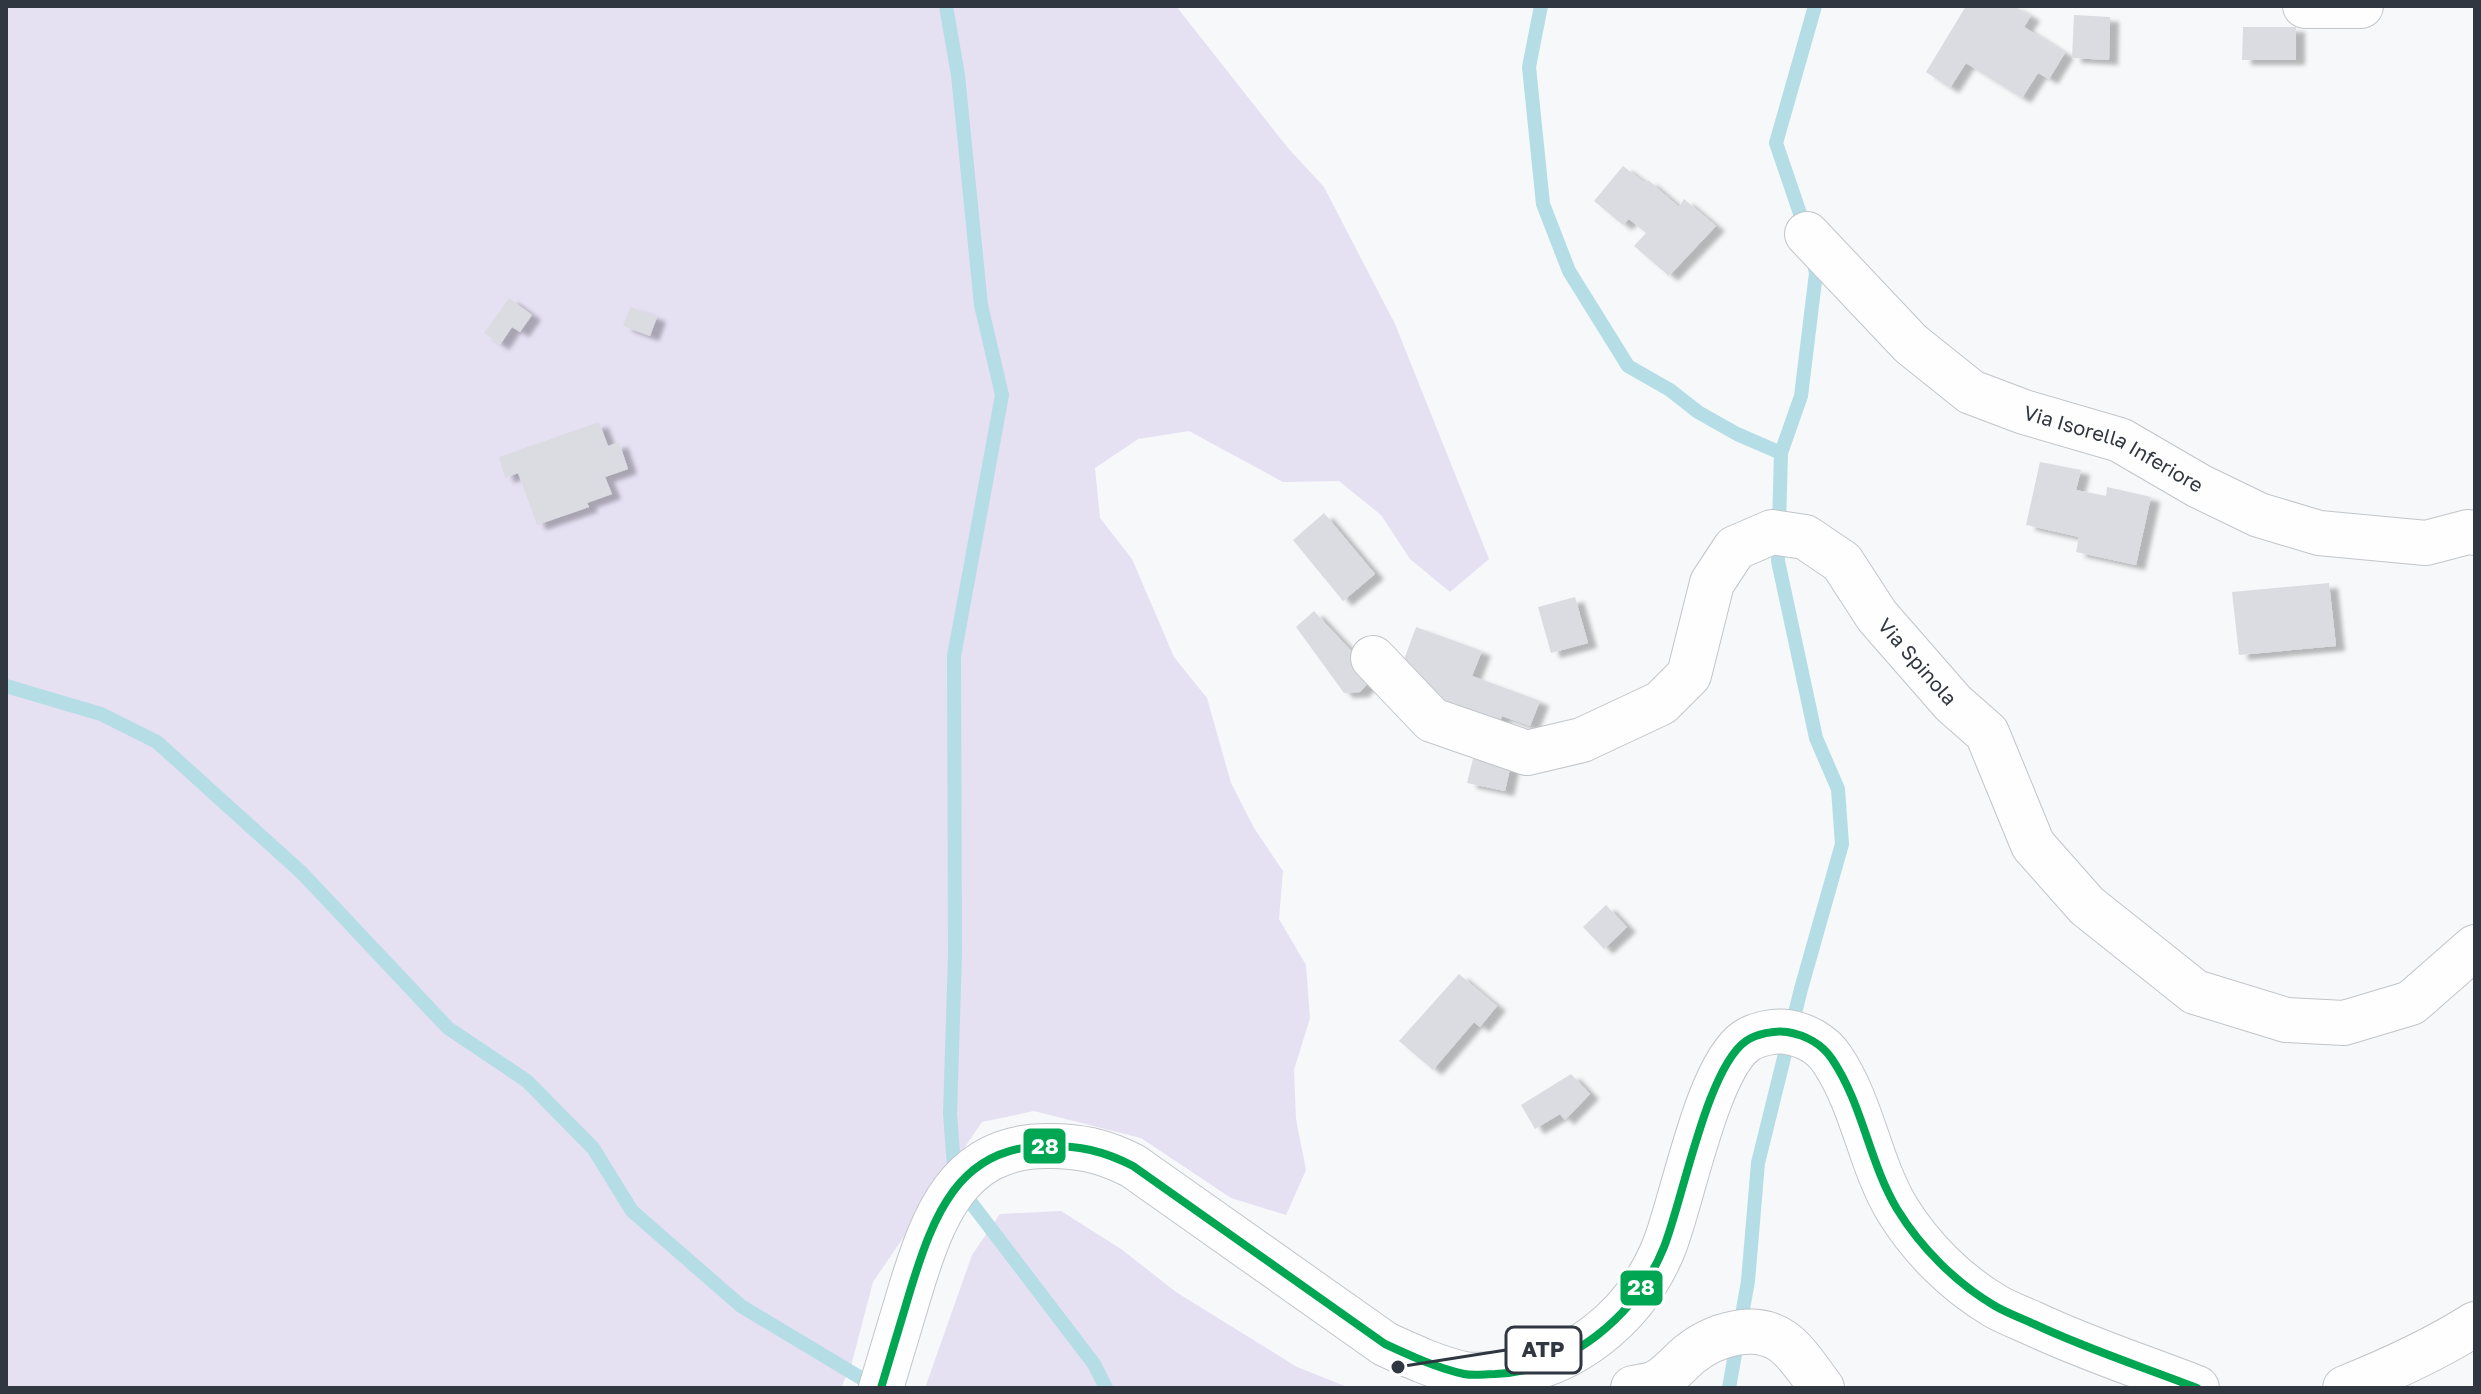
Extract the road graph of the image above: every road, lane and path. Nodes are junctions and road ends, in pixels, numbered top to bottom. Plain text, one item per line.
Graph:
1 (2305, 6) edge
2 (2361, 6) edge
3 (1807, 234) dead end
4 (2475, 533) edge
5 (1373, 658) dead end
6 (2475, 947) edge
7 (2475, 1324) edge
8 (1478, 1381) edge
9 (881, 1388) edge
10 (1633, 1388) edge
11 (1822, 1388) edge
12 (2197, 1388) edge
13 (2345, 1388) edge

1 - 2 street
3 - 4 street, Via Isorella Inferiore
5 - 6 street, Via Spinola
7 - 13 street
8 - 9 street
8 - 12 street
10 - 11 street

